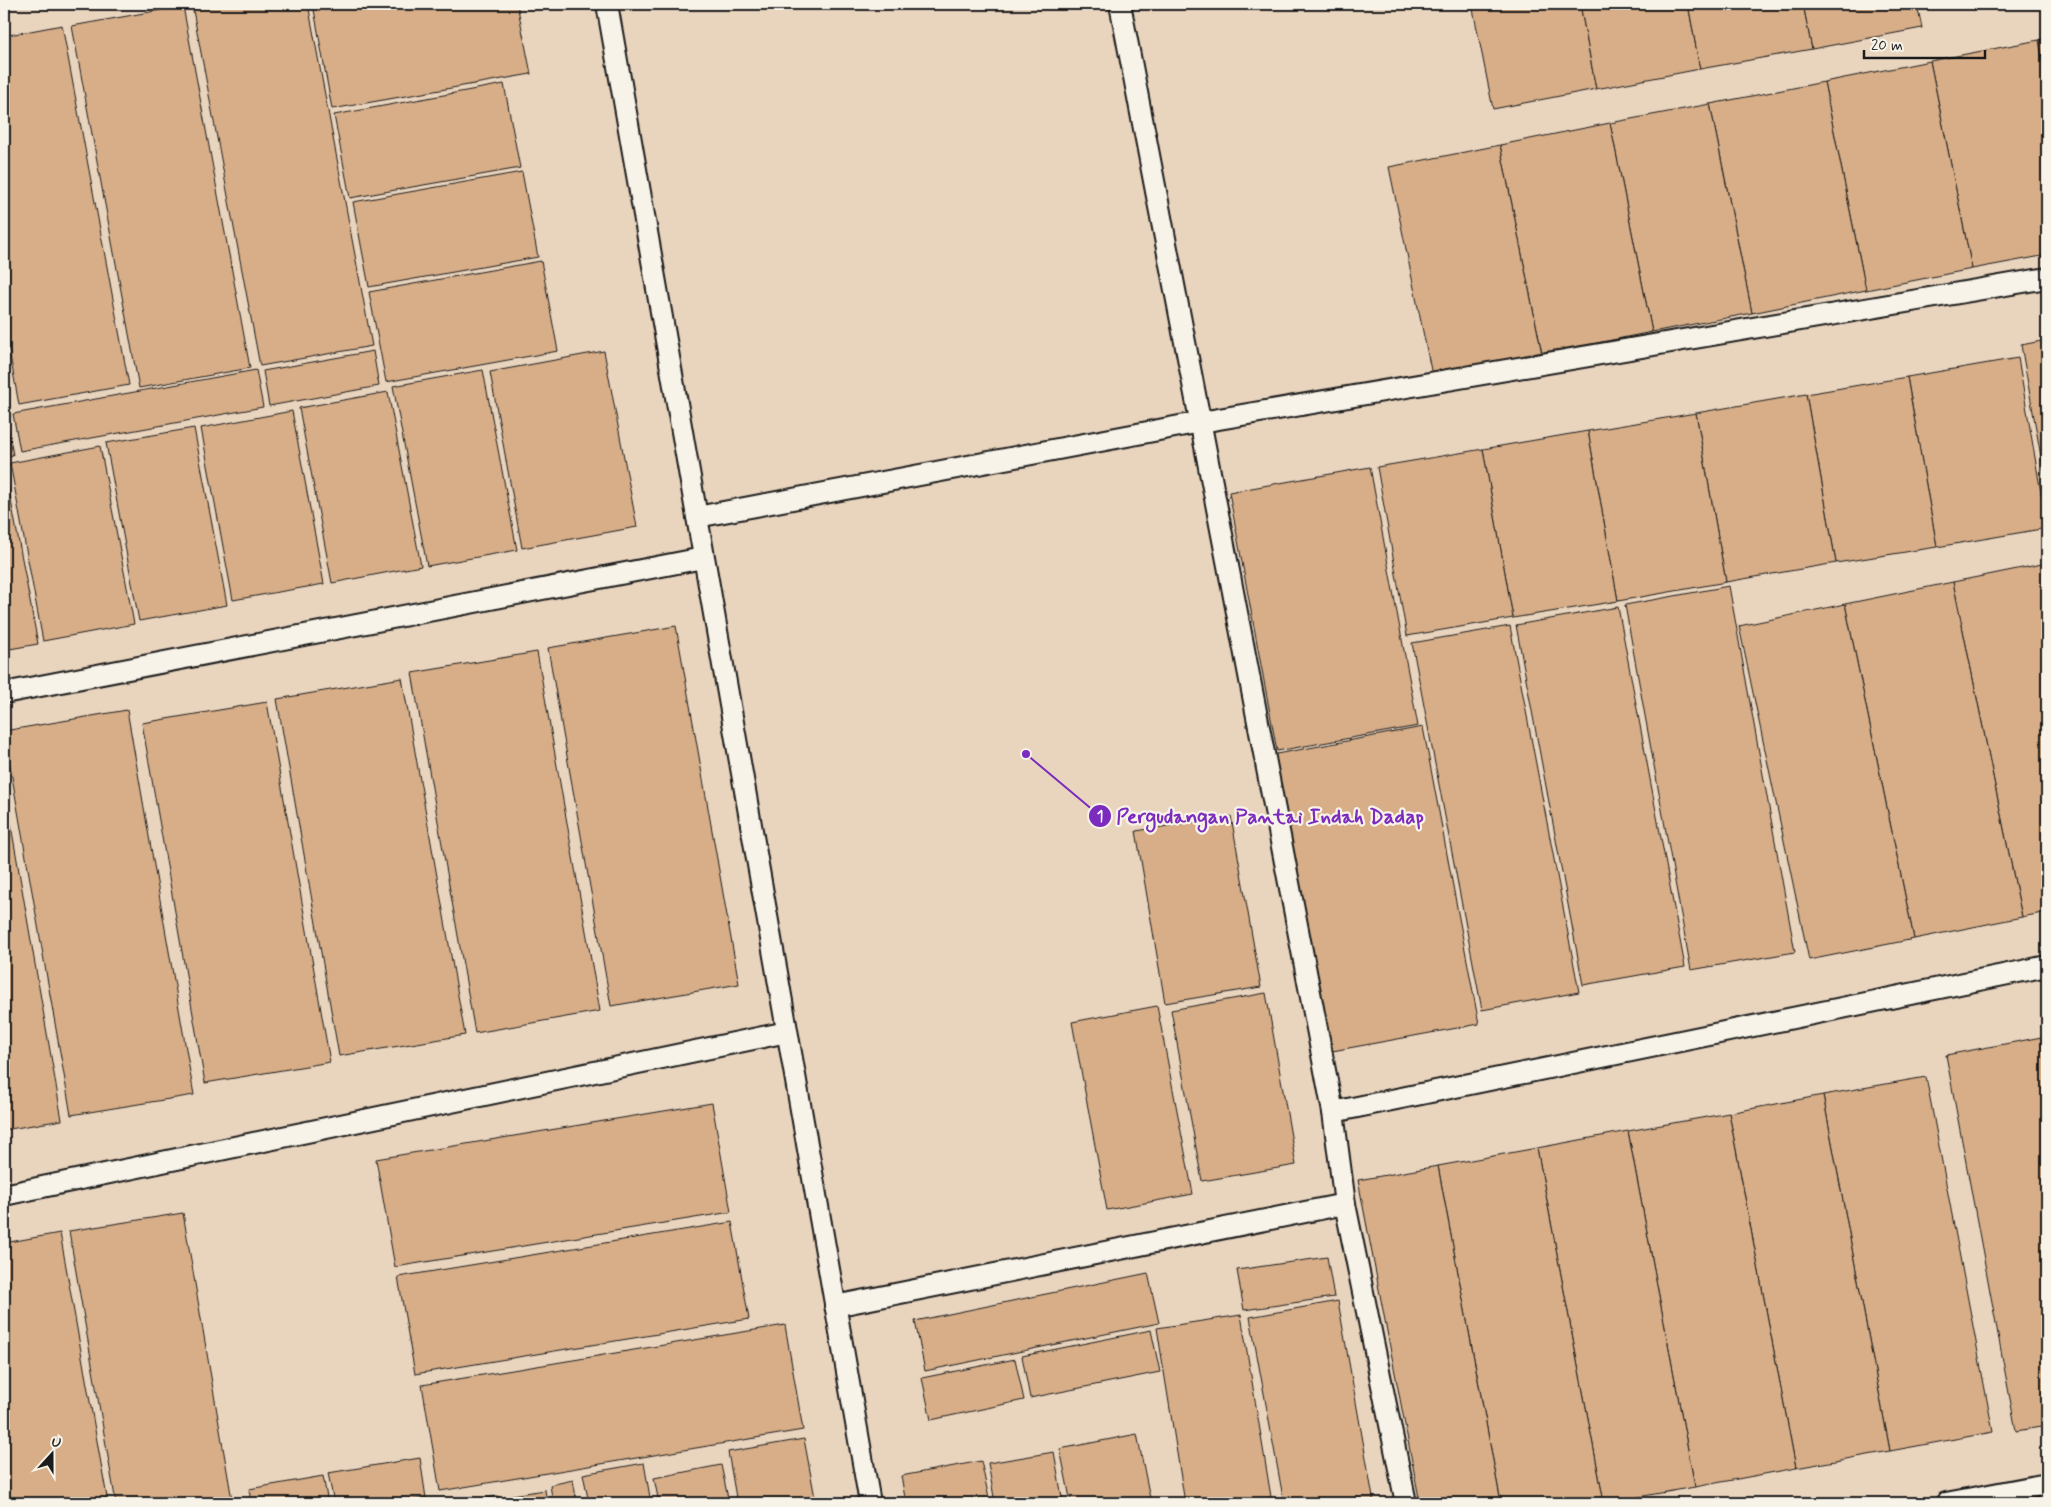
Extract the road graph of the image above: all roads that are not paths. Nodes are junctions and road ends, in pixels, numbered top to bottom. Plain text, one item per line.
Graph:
1 (607, 4) edge
2 (1120, 4) edge
3 (2047, 278) edge
4 (1201, 422) junction
5 (697, 517) junction
6 (703, 558) junction
7 (4, 693) edge
8 (2047, 966) edge
9 (787, 1032) junction
10 (1333, 1112) junction
11 (4, 1195) edge
12 (1345, 1204) junction
13 (835, 1306) junction
14 (2047, 1484) edge
15 (870, 1503) edge
16 (1406, 1503) edge
17 (1946, 1503) edge

1 - 5 lane
2 - 4 lane
3 - 4 lane
4 - 5 lane
4 - 10 lane
5 - 6 lane
6 - 7 lane
6 - 9 lane
8 - 10 lane
9 - 11 lane
9 - 13 lane
10 - 12 lane
12 - 13 lane
12 - 16 lane
13 - 15 lane
14 - 17 lane

